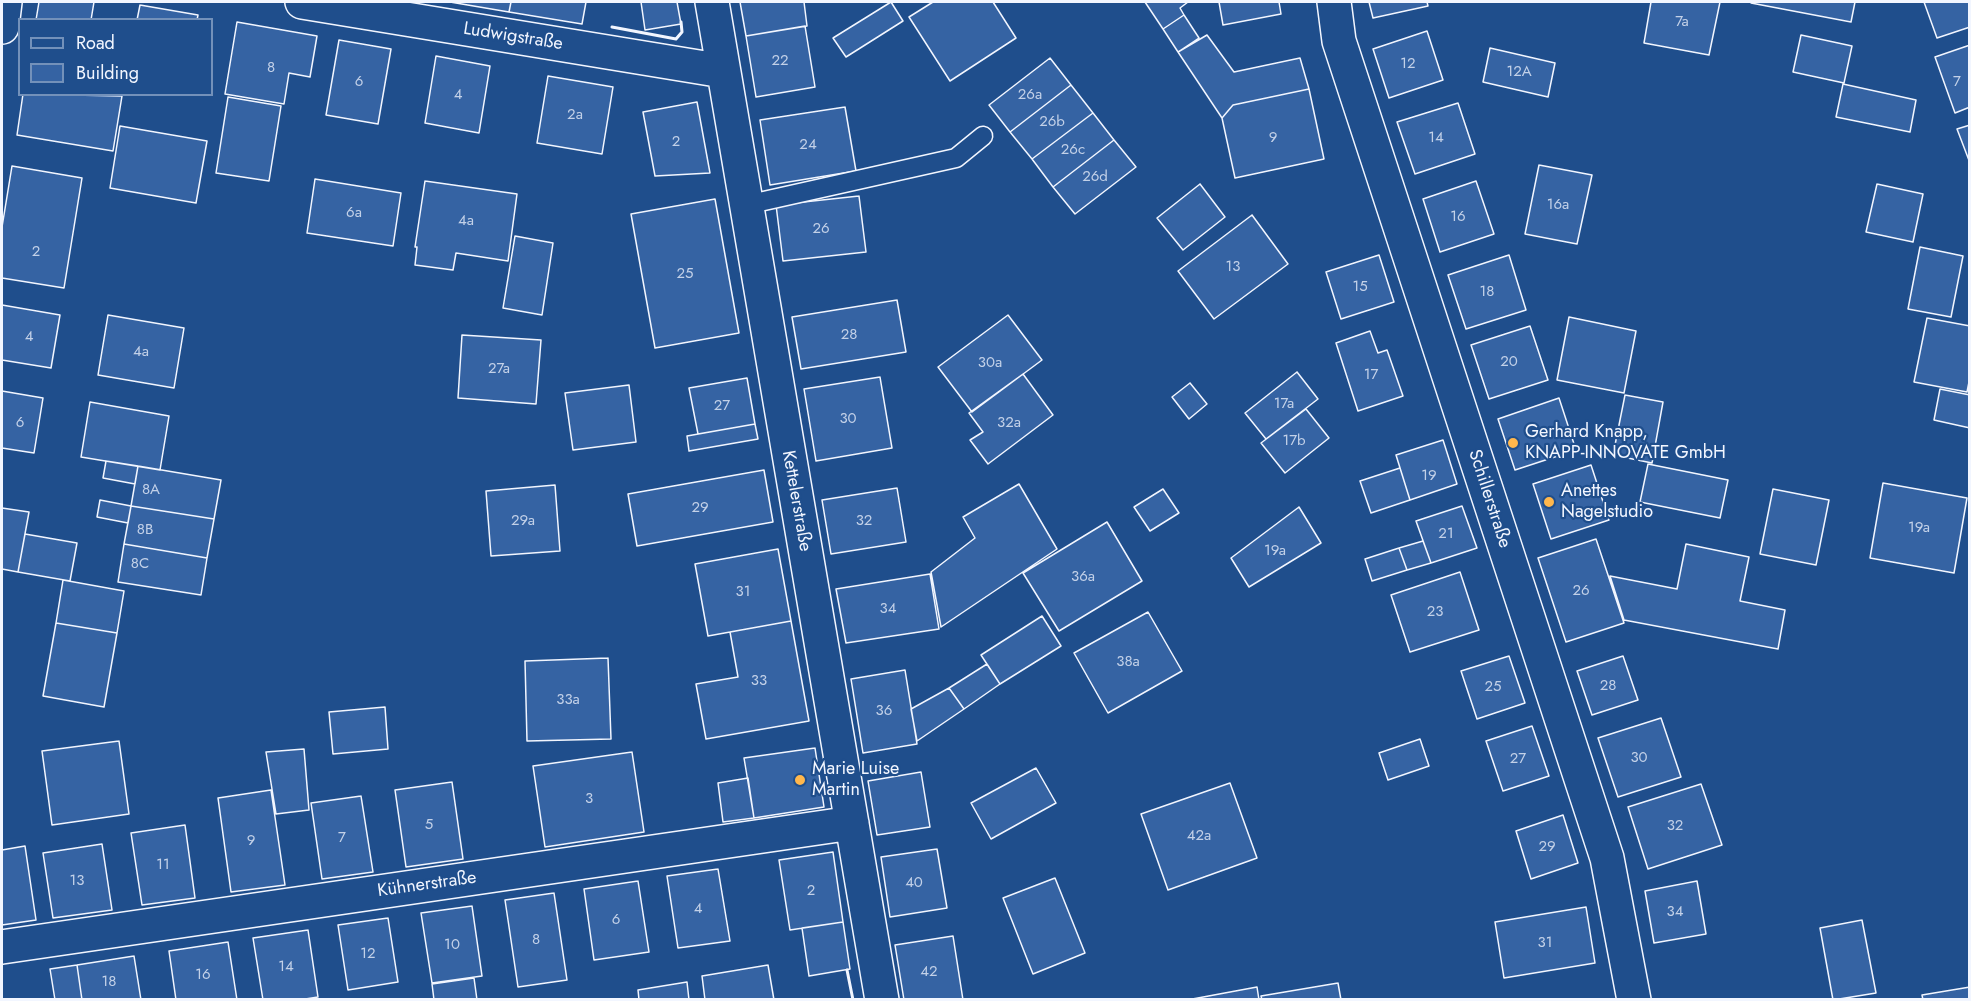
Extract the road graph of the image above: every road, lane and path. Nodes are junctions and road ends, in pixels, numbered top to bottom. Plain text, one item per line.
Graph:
1 (5, 2) edge
2 (302, 2) edge
3 (712, 2) edge
4 (1334, 2) edge
5 (2, 27) edge
6 (723, 71) junction
7 (983, 136) dead end
8 (746, 205) junction
9 (852, 823) junction
10 (2, 947) edge
11 (882, 999) edge
12 (1634, 999) edge

1 - 5 street
2 - 6 street, Ludwigstraße
3 - 6 street, Kettelerstraße
4 - 12 street, Schillerstraße
6 - 8 street, Kettelerstraße
7 - 8 lane
8 - 9 street, Kettelerstraße
9 - 10 street, Kühnerstraße
9 - 11 street, Kettelerstraße

